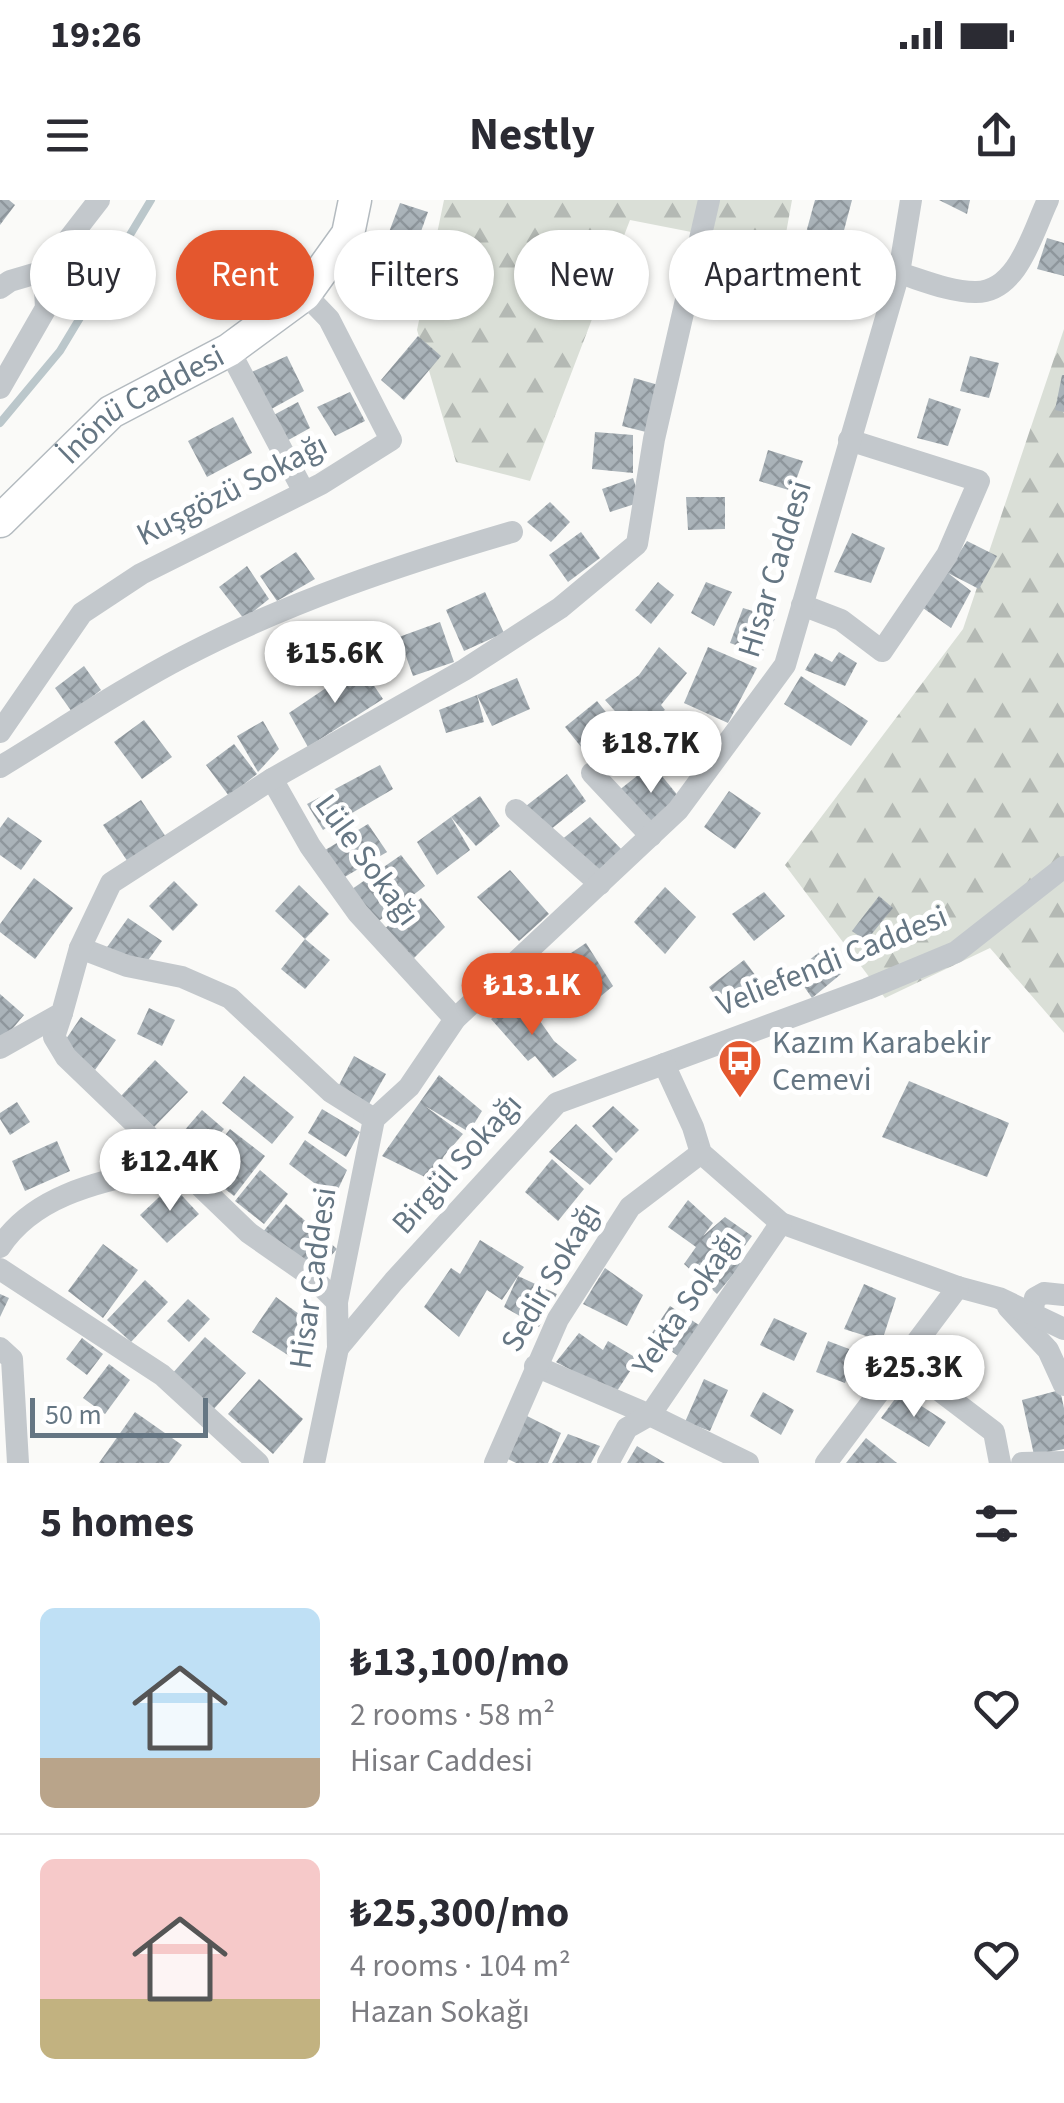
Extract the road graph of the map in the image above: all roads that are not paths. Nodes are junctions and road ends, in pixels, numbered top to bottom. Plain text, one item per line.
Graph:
1 (99, 200) edge
2 (355, 200) edge
3 (709, 200) edge
4 (911, 200) edge
5 (1048, 200) edge
6 (76, 230) edge
7 (899, 274) junction
8 (30, 275) edge
9 (314, 281) edge
10 (0, 288) edge
11 (314, 304) edge
12 (39, 320) edge
13 (270, 320) edge
14 (229, 350) junction
15 (0, 388) edge
16 (849, 440) junction
17 (304, 492) junction
18 (0, 522) edge
19 (512, 532) dead end
20 (802, 605) junction
21 (0, 732) edge
22 (0, 767) edge
23 (592, 772) dead end
24 (272, 779) junction
25 (516, 810) dead end
26 (651, 836) junction
27 (1064, 867) edge
28 (600, 884) junction
29 (80, 948) junction
30 (62, 1013) junction
31 (455, 1019) junction
32 (0, 1048) edge
33 (664, 1064) junction
34 (374, 1119) junction
35 (701, 1153) junction
36 (179, 1164) junction
37 (781, 1223) junction
38 (0, 1247) edge
39 (0, 1269) edge
40 (958, 1287) junction
41 (1064, 1295) edge
42 (999, 1298) junction
43 (337, 1302) junction
44 (1032, 1313) junction
45 (1064, 1329) edge
46 (338, 1348) junction
47 (4, 1355) edge
48 (906, 1357) junction
49 (535, 1366) junction
50 (1064, 1385) edge
51 (650, 1415) junction
52 (1064, 1462) edge
53 (18, 1463) edge
54 (258, 1463) edge
55 (314, 1463) edge
56 (495, 1463) edge
57 (608, 1463) edge
58 (748, 1463) edge
59 (826, 1463) edge
60 (1000, 1463) edge
61 (1022, 1463) edge

1 - 6 street
2 - 9 main road, İnönü Caddesi
3 - 24 street
4 - 7 street, Hisar Caddesi
5 - 7 street
7 - 16 street, Hisar Caddesi
8 - 10 street
11 - 17 street, Kuşgözü Sokağı
12 - 15 street
13 - 14 main road, İnönü Caddesi
14 - 17 street
14 - 18 main road, İnönü Caddesi
16 - 20 street, Hisar Caddesi
16 - 20 street
17 - 21 street, Kuşgözü Sokağı
19 - 22 street
20 - 26 street, Hisar Caddesi
23 - 26 street
24 - 29 street
24 - 31 street, Lüle Sokağı
25 - 28 street
26 - 28 street, Hisar Caddesi
27 - 33 street, Veliefendi Caddesi
28 - 31 street, Hisar Caddesi
29 - 30 street
29 - 34 street
30 - 32 street
30 - 36 street
31 - 34 street, Hisar Caddesi
33 - 35 street
33 - 46 street, Birgül Sokağı
34 - 43 street, Hisar Caddesi
35 - 37 street
35 - 49 street, Sedir Sokağı
36 - 38 street
36 - 43 street
37 - 40 street
37 - 51 street, Yekta Sokağı
39 - 54 street
40 - 42 street
40 - 48 street
41 - 44 street
42 - 44 street
42 - 50 street
43 - 46 street, Hisar Caddesi
44 - 45 street
46 - 55 street, Hisar Caddesi
47 - 53 street
48 - 59 street
48 - 60 street
49 - 51 street
49 - 56 street, Sedir Sokağı
51 - 57 street, Yekta Sokağı
51 - 58 street
52 - 61 street

